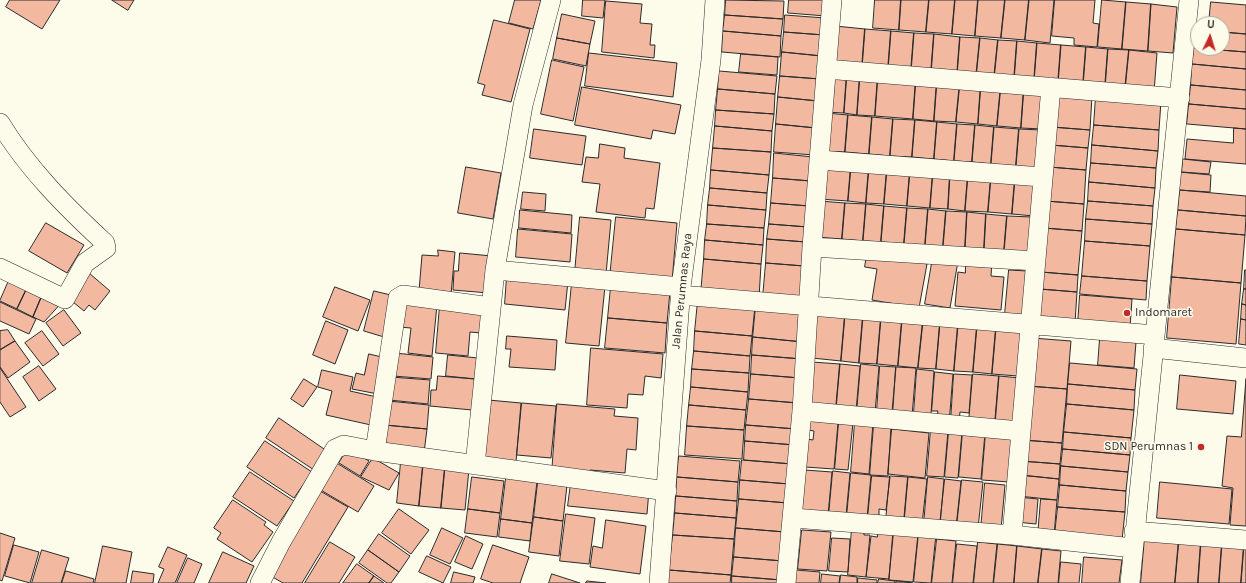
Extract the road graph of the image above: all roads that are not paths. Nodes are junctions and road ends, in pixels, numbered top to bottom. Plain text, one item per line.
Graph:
1 (551, 0) edge
2 (715, 0) edge
3 (832, 0) edge
4 (1189, 0) edge
5 (826, 68) junction
6 (1051, 87) junction
7 (1180, 98) junction
8 (0, 123) edge
9 (819, 160) junction
10 (1042, 177) junction
11 (812, 247) junction
12 (1036, 261) junction
13 (0, 268) edge
14 (495, 270) junction
15 (680, 291) junction
16 (491, 306) junction
17 (810, 307) junction
18 (1029, 324) junction
19 (1154, 342) junction
20 (1246, 358) edge
21 (802, 411) junction
22 (1020, 431) junction
23 (375, 451) junction
24 (475, 466) junction
25 (667, 491) junction
26 (793, 518) junction
27 (1012, 535) junction
28 (1134, 540) junction
29 (1246, 540) edge
30 (260, 583) edge
31 (659, 583) edge
32 (786, 583) edge
33 (1130, 583) edge

1 - 14 street
2 - 15 street, Jalan Perumnas Raya
3 - 5 street
4 - 7 street
5 - 6 street
5 - 9 street
6 - 7 street
6 - 10 street
7 - 19 street
8 - 13 street
9 - 10 street
9 - 11 street
10 - 12 street
11 - 12 street
11 - 17 street
12 - 18 street
14 - 15 street
14 - 16 street
15 - 17 street
15 - 25 street, Jalan Perumnas Raya
16 - 23 street
16 - 24 street
17 - 18 street
17 - 21 street
18 - 19 street
18 - 22 street
19 - 20 street
19 - 28 street
21 - 22 street
21 - 26 street
22 - 27 street
23 - 24 street
23 - 30 street
24 - 25 street
25 - 31 street, Jalan Perumnas Raya
26 - 27 street
26 - 32 street
27 - 28 street
28 - 29 street
28 - 33 street

